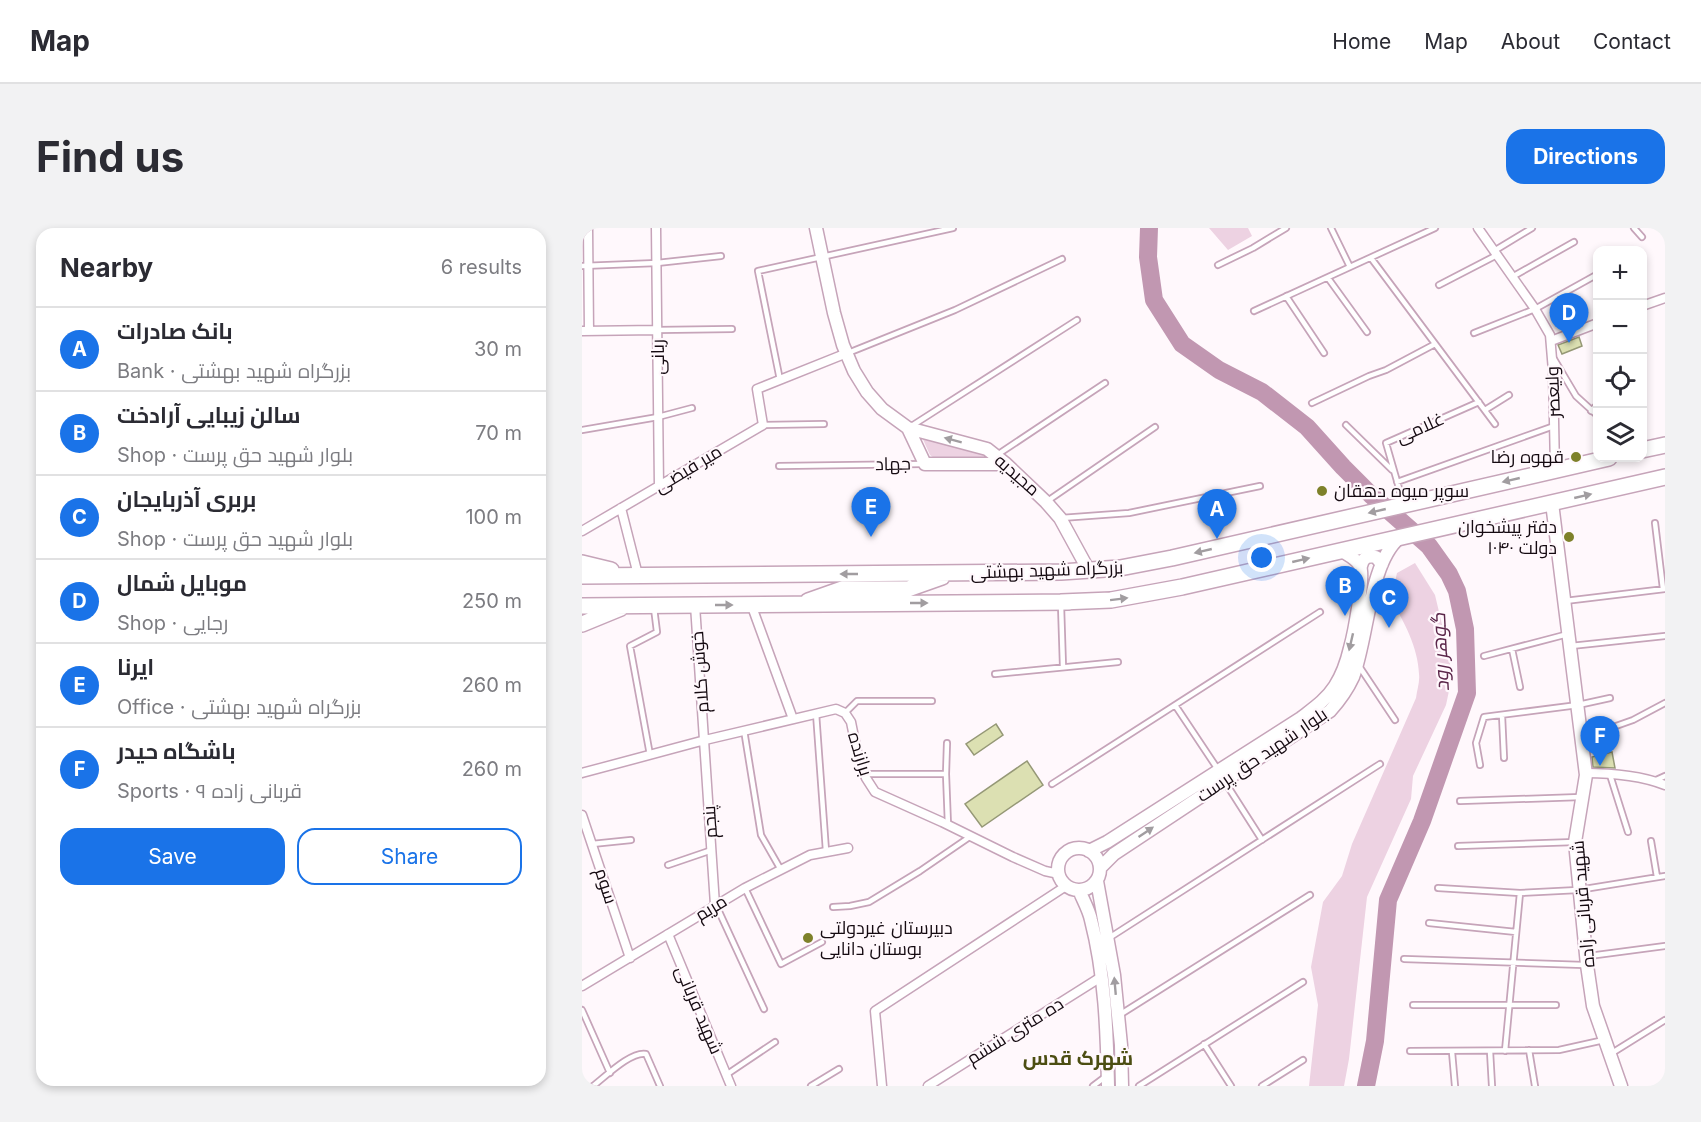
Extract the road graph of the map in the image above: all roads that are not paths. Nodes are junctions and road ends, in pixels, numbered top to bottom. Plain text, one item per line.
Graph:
1 (588, 228) edge
2 (656, 228) edge
3 (816, 228) edge
4 (953, 228) edge
5 (1286, 228) edge
6 (1331, 228) edge
7 (1435, 228) edge
8 (1478, 228) edge
9 (1532, 228) edge
10 (1634, 228) edge
11 (1642, 237) dead end
12 (1574, 242) dead end
13 (1495, 253) junction
14 (721, 256) dead end
15 (822, 257) junction
16 (1371, 258) junction
17 (1062, 259) dead end
18 (657, 263) junction
19 (1218, 265) dead end
20 (585, 266) edge
21 (1350, 267) junction
22 (1512, 277) junction
23 (1593, 277) edge
24 (1328, 278) junction
25 (1439, 285) dead end
26 (1286, 297) junction
27 (1665, 298) edge
28 (1647, 304) edge
29 (1535, 309) junction
30 (1254, 311) dead end
31 (1077, 320) dead end
32 (1593, 325) edge
33 (732, 329) dead end
34 (657, 330) junction
35 (585, 331) edge
36 (1367, 332) dead end
37 (1474, 333) dead end
38 (1551, 341) junction
39 (1435, 344) junction
40 (847, 353) junction
41 (1324, 353) dead end
42 (1552, 356) junction
43 (780, 380) junction
44 (1105, 383) dead end
45 (1509, 395) dead end
46 (1479, 402) junction
47 (1312, 403) dead end
48 (692, 408) dead end
49 (1594, 408) edge
50 (1485, 410) junction
51 (1591, 411) joint
52 (658, 417) junction
53 (824, 424) dead end
54 (1495, 424) dead end
55 (763, 425) junction
56 (1346, 425) dead end
57 (1554, 426) junction
58 (1155, 427) dead end
59 (908, 428) junction
60 (582, 430) edge
61 (1665, 444) edge
62 (1647, 449) edge
63 (995, 456) junction
64 (1593, 462) edge
65 (925, 464) junction
66 (1006, 464) junction
67 (779, 466) dead end
68 (1555, 470) junction
69 (1665, 471) edge
70 (1394, 472) junction
71 (1665, 477) edge
72 (1397, 482) junction
73 (1639, 483) junction
74 (659, 486) junction
75 (1260, 486) dead end
76 (1406, 501) junction
77 (1046, 502) junction
78 (1552, 503) junction
79 (621, 508) junction
80 (1060, 518) junction
81 (1655, 523) dead end
82 (582, 531) edge
83 (1399, 538) junction
84 (1342, 551) junction
85 (1384, 559) junction
86 (582, 563) edge
87 (1360, 566) junction
88 (1089, 571) junction
89 (636, 575) junction
90 (582, 576) edge
91 (872, 589) junction
92 (1664, 589) edge
93 (1565, 601) junction
94 (1066, 602) junction
95 (751, 604) junction
96 (627, 605) junction
97 (654, 605) junction
98 (695, 605) junction
99 (582, 606) edge
100 (1320, 612) dead end
101 (582, 624) edge
102 (1665, 636) edge
103 (1570, 640) junction
104 (1512, 649) junction
105 (1484, 656) dead end
106 (1118, 662) dead end
107 (1357, 664) junction
108 (1063, 667) junction
109 (995, 674) dead end
110 (1520, 687) dead end
111 (1610, 698) dead end
112 (932, 701) dead end
113 (1665, 703) edge
114 (1174, 705) junction
115 (1578, 705) junction
116 (816, 713) junction
117 (845, 713) junction
118 (1502, 715) junction
119 (793, 719) junction
120 (1395, 720) dead end
121 (744, 730) junction
122 (1582, 738) junction
123 (705, 740) junction
124 (947, 742) dead end
125 (650, 755) junction
126 (1504, 758) dead end
127 (1380, 765) dead end
128 (1480, 765) dead end
129 (582, 773) edge
130 (1586, 773) junction
131 (1610, 773) junction
132 (864, 774) junction
133 (946, 774) junction
134 (1221, 776) junction
135 (1665, 776) edge
136 (1654, 781) junction
137 (1052, 784) dead end
138 (1665, 785) edge
139 (1583, 797) junction
140 (1460, 801) dead end
141 (582, 815) edge
142 (948, 825) junction
143 (1628, 832) dead end
144 (971, 836) junction
145 (631, 840) dead end
146 (1262, 840) junction
147 (1651, 841) dead end
148 (1575, 842) junction
149 (592, 844) junction
150 (1458, 846) dead end
151 (848, 848) dead end
152 (712, 850) junction
153 (1089, 851) junction
154 (826, 852) junction
155 (668, 866) dead end
156 (1100, 868) junction
157 (781, 870) junction
158 (1059, 874) junction
159 (1665, 876) edge
160 (1657, 878) junction
161 (1097, 881) junction
162 (1066, 886) junction
163 (746, 888) junction
164 (1438, 888) dead end
165 (1079, 890) junction
166 (1578, 890) junction
167 (1520, 893) junction
168 (1310, 895) dead end
169 (716, 905) junction
170 (833, 907) dead end
171 (1429, 924) dead end
172 (1516, 932) junction
173 (668, 934) junction
174 (1107, 939) junction
175 (822, 942) dead end
176 (1665, 946) edge
177 (630, 958) junction
178 (1404, 959) dead end
179 (1586, 961) junction
180 (1514, 963) junction
181 (1101, 977) junction
182 (1303, 982) dead end
183 (582, 986) edge
184 (1413, 1005) dead end
185 (1556, 1005) dead end
186 (1510, 1006) junction
187 (764, 1009) dead end
188 (582, 1010) edge
189 (1118, 1016) junction
190 (1105, 1017) junction
191 (1665, 1020) edge
192 (1604, 1041) junction
193 (775, 1042) dead end
194 (1204, 1044) junction
195 (1529, 1050) junction
196 (1410, 1051) dead end
197 (1490, 1051) junction
198 (1505, 1051) junction
199 (1452, 1052) junction
200 (1610, 1054) junction
201 (1303, 1060) dead end
202 (839, 1069) dead end
203 (610, 1073) junction
204 (726, 1075) junction
205 (1108, 1080) edge
206 (593, 1086) edge
207 (660, 1086) edge
208 (731, 1086) edge
209 (811, 1086) edge
210 (882, 1086) edge
211 (928, 1086) edge
212 (1093, 1086) edge
213 (1122, 1086) edge
214 (1139, 1086) edge
215 (1231, 1086) edge
216 (1262, 1086) edge
217 (1455, 1086) edge
218 (1492, 1086) edge
219 (1535, 1086) edge
220 (1621, 1086) edge

1 - 20 street
2 - 18 street, ربانی
3 - 15 street
4 - 15 lane
5 - 19 lane
6 - 21 lane
7 - 16 lane
8 - 13 street, ولیعصر
9 - 13 lane
10 - 11 lane
12 - 22 lane
13 - 22 street, ولیعصر
13 - 25 lane
14 - 18 lane
15 - 40 street
15 - 43 lane
16 - 21 lane
16 - 39 lane
17 - 40 lane
18 - 20 lane
18 - 34 street, ربانی
20 - 35 street
21 - 24 lane
22 - 29 street, ولیعصر
23 - 29 lane
24 - 26 lane
24 - 36 lane
26 - 30 lane
26 - 41 lane
27 - 28 street
29 - 37 lane
29 - 38 street, ولیعصر
31 - 59 lane
32 - 38 street
33 - 34 lane
34 - 35 street
34 - 52 street, ربانی
38 - 42 street, ولیعصر
39 - 46 lane
39 - 47 lane
40 - 43 street
40 - 59 street
42 - 51 lane
42 - 57 street, ولیعصر
43 - 55 street
44 - 63 lane
45 - 50 lane
46 - 50 lane
46 - 70 lane, غلامی
48 - 52 lane
49 - 51 lane
50 - 54 lane
52 - 60 lane
52 - 74 street, ربانی
53 - 55 lane
55 - 74 street, میر فیضی
56 - 70 lane
57 - 68 street, ولیعصر
57 - 72 lane
58 - 77 lane
63 -> 59 street, مجیدیه
59 - 65 street
61 - 62 highway
63 - 66 street, مجیدیه
64 - 68 highway, بزرگراه شهید بهشتی
65 - 66 street, جهاد
65 - 67 lane, جهاد
66 - 77 street, مجیدیه
68 -> 76 highway, بزرگراه شهید بهشتی
69 - 73 highway
70 - 72 lane, غلامی
71 - 73 highway, بزرگراه شهید بهشتی
72 - 76 lane, غلامی
78 -> 73 highway, بزرگراه شهید بهشتی
74 - 79 street, میر فیضی
75 - 80 lane
76 -> 88 highway, بزرگراه شهید بهشتی
77 - 80 street, مجیدیه
78 - 83 highway, بزرگراه شهید بهشتی
78 - 93 street, شهید قربانی زاده
79 - 82 street, میر فیضی
79 - 89 street
80 - 88 street, مجیدیه
81 - 92 lane
83 - 84 highway, بزرگراه شهید بهشتی
83 - 85 street, بلوار شهید حق پرست
84 - 87 street
94 -> 84 highway, بزرگراه شهید بهشتی
85 - 87 street
85 - 107 street, بلوار شهید حق پرست
86 - 89 highway
87 -> 134 street, بلوار شهید حق پرست
88 - 91 highway, بزرگراه شهید بهشتی
89 - 90 highway, بزرگراه شهید بهشتی
91 -> 89 highway, بزرگراه شهید بهشتی
91 -> 94 highway, بزرگراه شهید بهشتی
91 - 95 highway, بزرگراه شهید بهشتی
92 - 93 lane
93 - 103 street, شهید قربانی زاده
94 - 108 lane
98 -> 95 highway, بزرگراه شهید بهشتی
95 - 119 street
96 - 97 highway, بزرگراه شهید بهشتی
96 - 99 highway, بزرگراه شهید بهشتی
96 - 101 highway
97 - 98 highway, بزرگراه شهید بهشتی
97 - 125 lane
98 - 123 street, خوش کلام
100 - 114 lane
102 - 103 lane
103 - 104 lane
103 - 115 street, شهید قربانی زاده
104 - 105 lane
104 - 110 lane
106 - 108 lane
107 - 120 lane
107 - 134 street, بلوار شهید حق پرست
108 - 109 lane
111 - 115 lane
112 - 117 lane
113 - 122 lane
114 - 134 lane
114 - 137 lane
115 - 118 lane
115 - 122 street, شهید قربانی زاده
116 - 117 street, برازنده
116 - 119 street, برازنده
116 - 154 lane
117 - 132 street, برازنده
118 - 126 lane
118 - 128 lane
119 - 121 street, برازنده
121 - 123 street, برازنده
121 - 157 lane
122 - 130 street, شهید قربانی زاده
123 - 125 street, برازنده
123 - 152 street, پنجم
124 - 133 lane
125 - 129 street, برازنده
127 - 146 lane
130 - 131 street
130 - 139 street, شهید قربانی زاده
131 - 136 street
131 - 143 lane
132 - 133 lane
132 - 142 street, برازنده
133 - 142 lane
134 - 146 lane
134 - 153 street, بلوار شهید حق پرست
156 -> 134 street, بلوار شهید حق پرست
135 - 136 lane
136 - 138 street
139 - 140 lane
139 - 148 street, شهید قربانی زاده
141 - 149 street, سوم
142 - 144 street, برازنده
144 - 158 street, برازنده
144 - 170 lane
145 - 149 lane
146 - 174 lane
147 - 160 lane
148 - 150 lane
148 - 166 street, شهید قربانی زاده
149 - 177 street, سوم
151 - 154 street, مریم
152 - 155 lane
152 - 169 street, پنجم
153 - 156 street
153 - 158 street
154 - 157 street, مریم
156 - 161 street
157 - 163 street, مریم
158 - 162 street
159 - 160 lane
160 - 166 lane
161 - 165 street
161 - 174 street
162 - 165 street
162 - 210 street
163 - 169 street, مریم
163 - 175 lane
164 - 167 lane
165 - 181 street
166 - 167 lane
166 - 179 street, شهید قربانی زاده
167 - 172 lane
168 - 189 lane
169 - 173 street, مریم
169 - 187 lane
171 - 172 lane
172 - 180 lane
173 - 177 street, مریم
173 - 204 street, شهید قربانی
189 -> 174 street
176 - 179 lane
177 - 183 street, مریم
178 - 180 lane
179 - 180 lane
179 - 192 street, شهید قربانی زاده
180 - 186 lane
181 - 190 street
181 - 211 street, ده متری ششم
182 - 194 lane
184 - 186 lane
185 - 186 lane
186 - 198 lane
188 - 203 lane
189 - 190 street
189 - 213 street
190 - 205 street
191 - 200 lane
192 - 195 lane
192 - 200 street, شهید قربانی زاده
193 - 204 lane
194 - 214 lane
194 - 215 lane
195 - 198 lane
195 - 219 lane
196 - 199 lane
197 - 198 lane
197 - 199 lane
197 - 218 lane
199 - 217 lane
200 - 220 street, شهید قربانی زاده
201 - 216 lane
202 - 209 lane
203 - 206 lane
203 - 207 lane
204 - 208 street, شهید قربانی
205 - 212 lane

